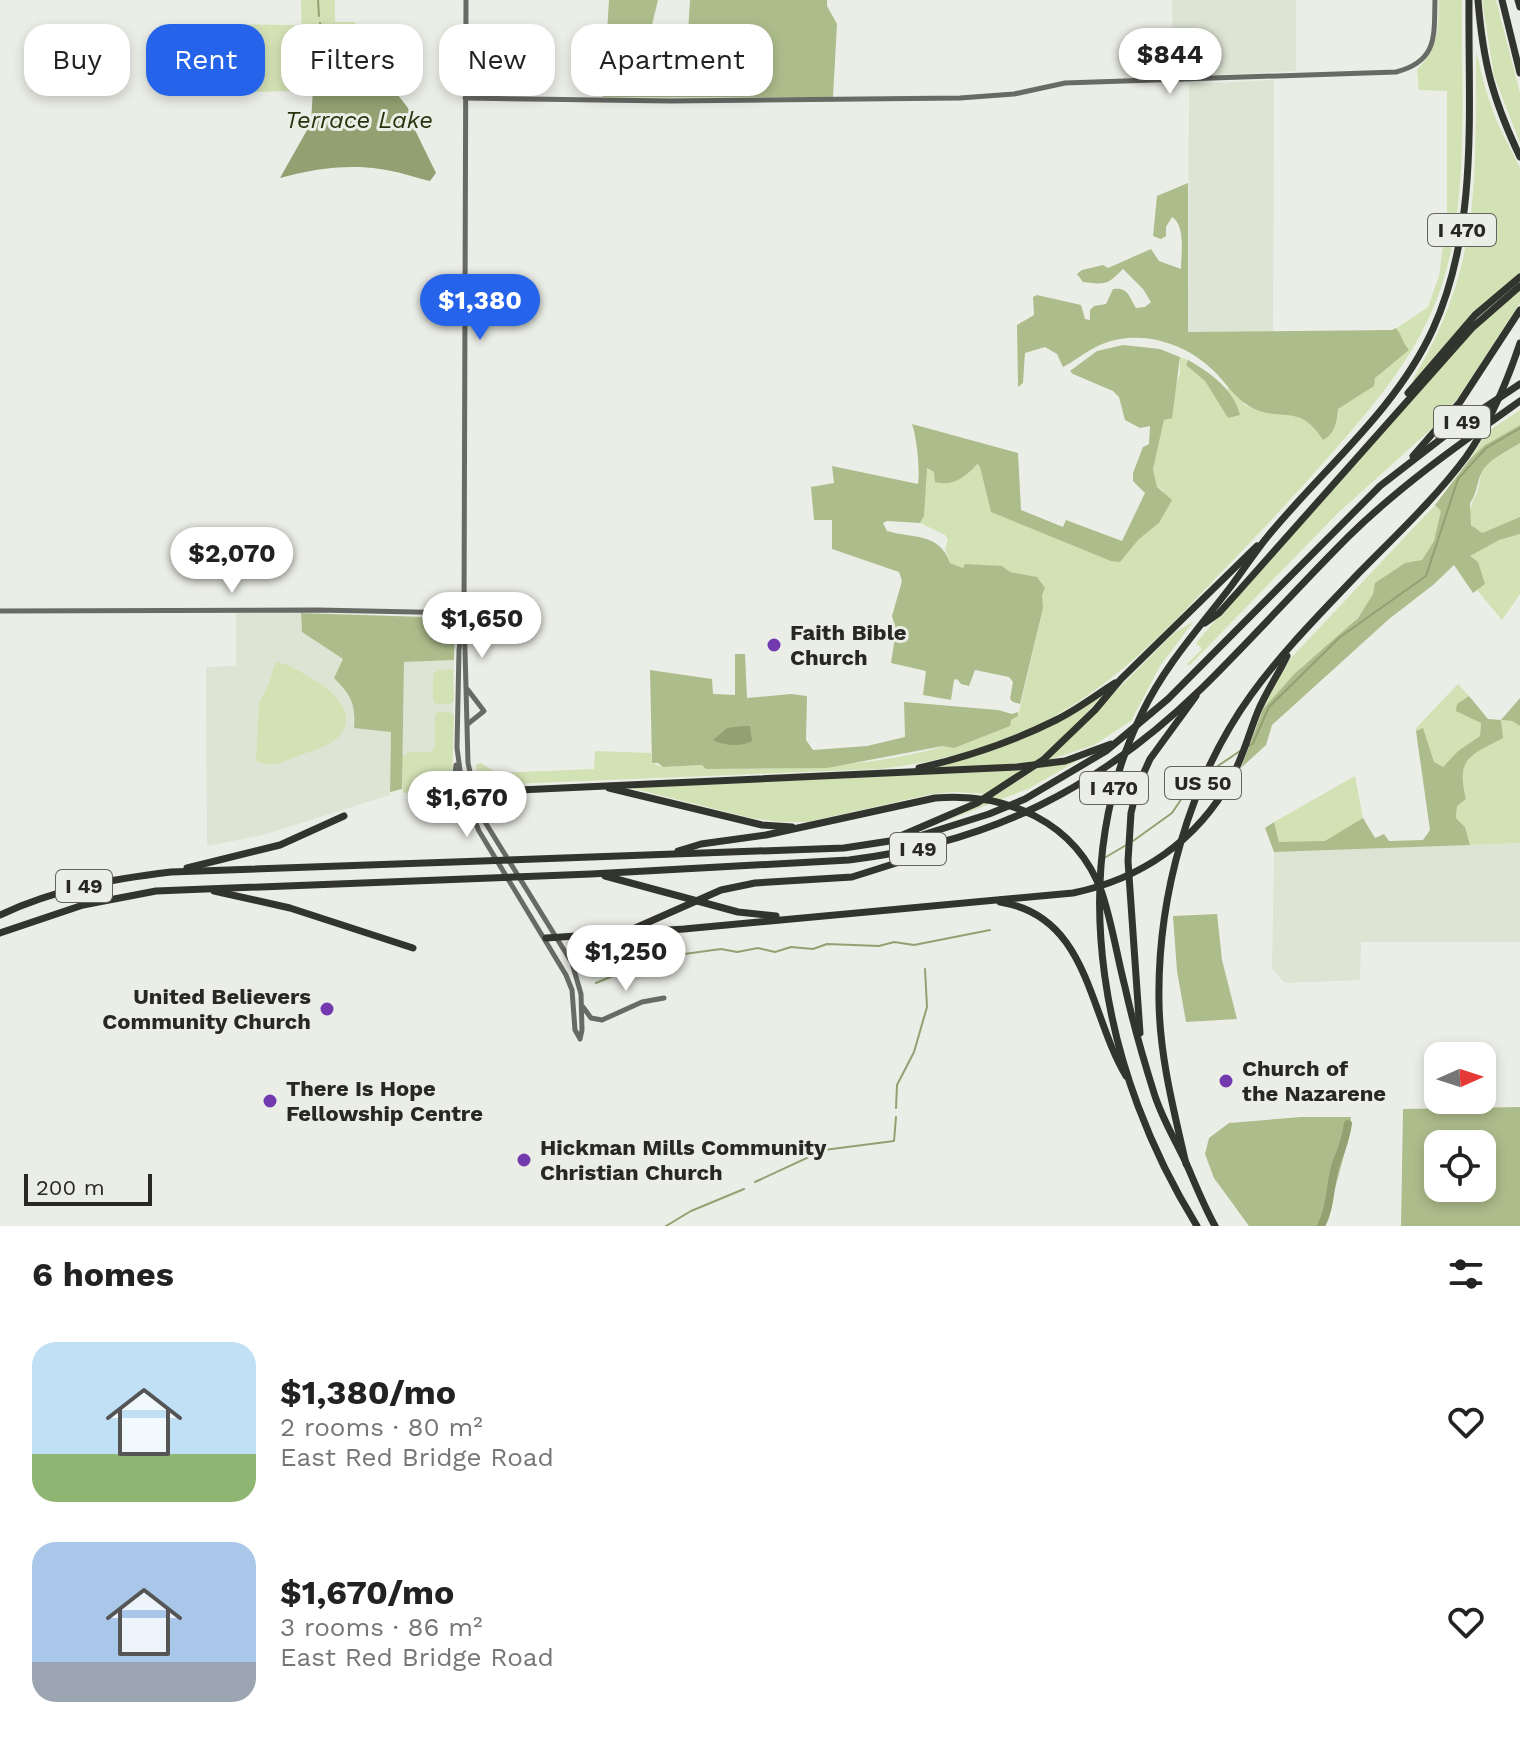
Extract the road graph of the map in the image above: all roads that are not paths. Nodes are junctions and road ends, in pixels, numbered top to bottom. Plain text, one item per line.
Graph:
1 (466, 0) edge
2 (1435, 0) edge
3 (1469, 0) edge
4 (1478, 0) edge
5 (1502, 0) edge
6 (1518, 0) edge
7 (1520, 7) edge
8 (1520, 73) edge
9 (465, 98) junction
10 (1520, 157) edge
11 (1520, 277) edge
12 (1520, 286) edge
13 (1520, 310) edge
14 (1520, 343) edge
15 (1520, 384) edge
16 (1520, 401) edge
17 (1392, 417) junction
18 (1406, 464) junction
19 (1267, 537) junction
20 (0, 611) edge
21 (464, 613) junction
22 (1196, 629) junction
23 (1291, 646) junction
24 (1121, 679) junction
25 (468, 690) junction
26 (1199, 691) junction
27 (458, 694) junction
28 (458, 706) junction
29 (468, 708) junction
30 (468, 727) junction
31 (1120, 740) junction
32 (457, 748) junction
33 (901, 772) junction
34 (589, 786) junction
35 (474, 792) junction
36 (440, 793) dead end
37 (344, 816) dead end
38 (798, 828) junction
39 (889, 841) junction
40 (942, 843) junction
41 (665, 854) junction
42 (171, 872) junction
43 (591, 874) junction
44 (200, 888) junction
45 (990, 900) junction
46 (0, 915) edge
47 (790, 918) junction
48 (624, 932) junction
49 (0, 933) edge
50 (583, 935) junction
51 (546, 938) junction
52 (557, 938) junction
53 (413, 948) dead end
54 (574, 969) junction
55 (664, 998) dead end
56 (582, 1004) junction
57 (1141, 1049) junction
58 (1132, 1086) junction
59 (1186, 1164) junction
60 (1197, 1226) edge
61 (1215, 1226) edge

1 - 9 main road
2 - 9 main road
3 - 19 highway, I 470
4 - 10 highway
5 - 8 highway
6 - 7 highway
9 - 21 main road
11 - 17 highway
12 - 17 highway
13 - 18 highway
14 - 23 highway, US 50
15 - 18 highway, I 49
16 - 26 highway, I 49
17 - 22 highway
18 - 31 highway, I 49
19 - 22 highway, I 470
19 - 24 highway
20 - 21 main road
21 - 25 main road
21 - 27 main road
22 - 58 highway, I 470
23 - 45 highway
23 - 59 highway, US 50
24 - 33 highway
24 - 39 highway
25 - 29 main road
25 - 30 main road
26 - 40 highway, I 49
26 - 57 highway
27 - 28 main road
27 - 29 main road
28 - 30 main road
28 - 32 main road
29 - 30 main road
30 - 35 main road
31 - 33 highway
31 - 39 highway, I 49
32 - 36 main road
32 - 51 main road
33 - 34 highway
34 - 35 highway
34 - 38 highway
35 - 52 main road
37 - 42 highway
38 - 41 highway
38 - 57 highway
39 - 41 highway, I 49
40 - 43 highway, I 49
40 - 48 highway
41 - 42 highway, I 49
42 - 46 highway, I 49
43 - 44 highway, I 49
43 - 47 highway
44 - 49 highway, I 49
44 - 53 highway
45 - 47 highway
45 - 58 highway
47 - 48 highway
48 - 50 highway
50 - 52 highway
50 - 54 main road
51 - 52 highway
51 - 56 main road
52 - 54 main road
54 - 56 main road
55 - 56 main road
57 - 59 highway
58 - 60 highway, I 470
59 - 61 highway

